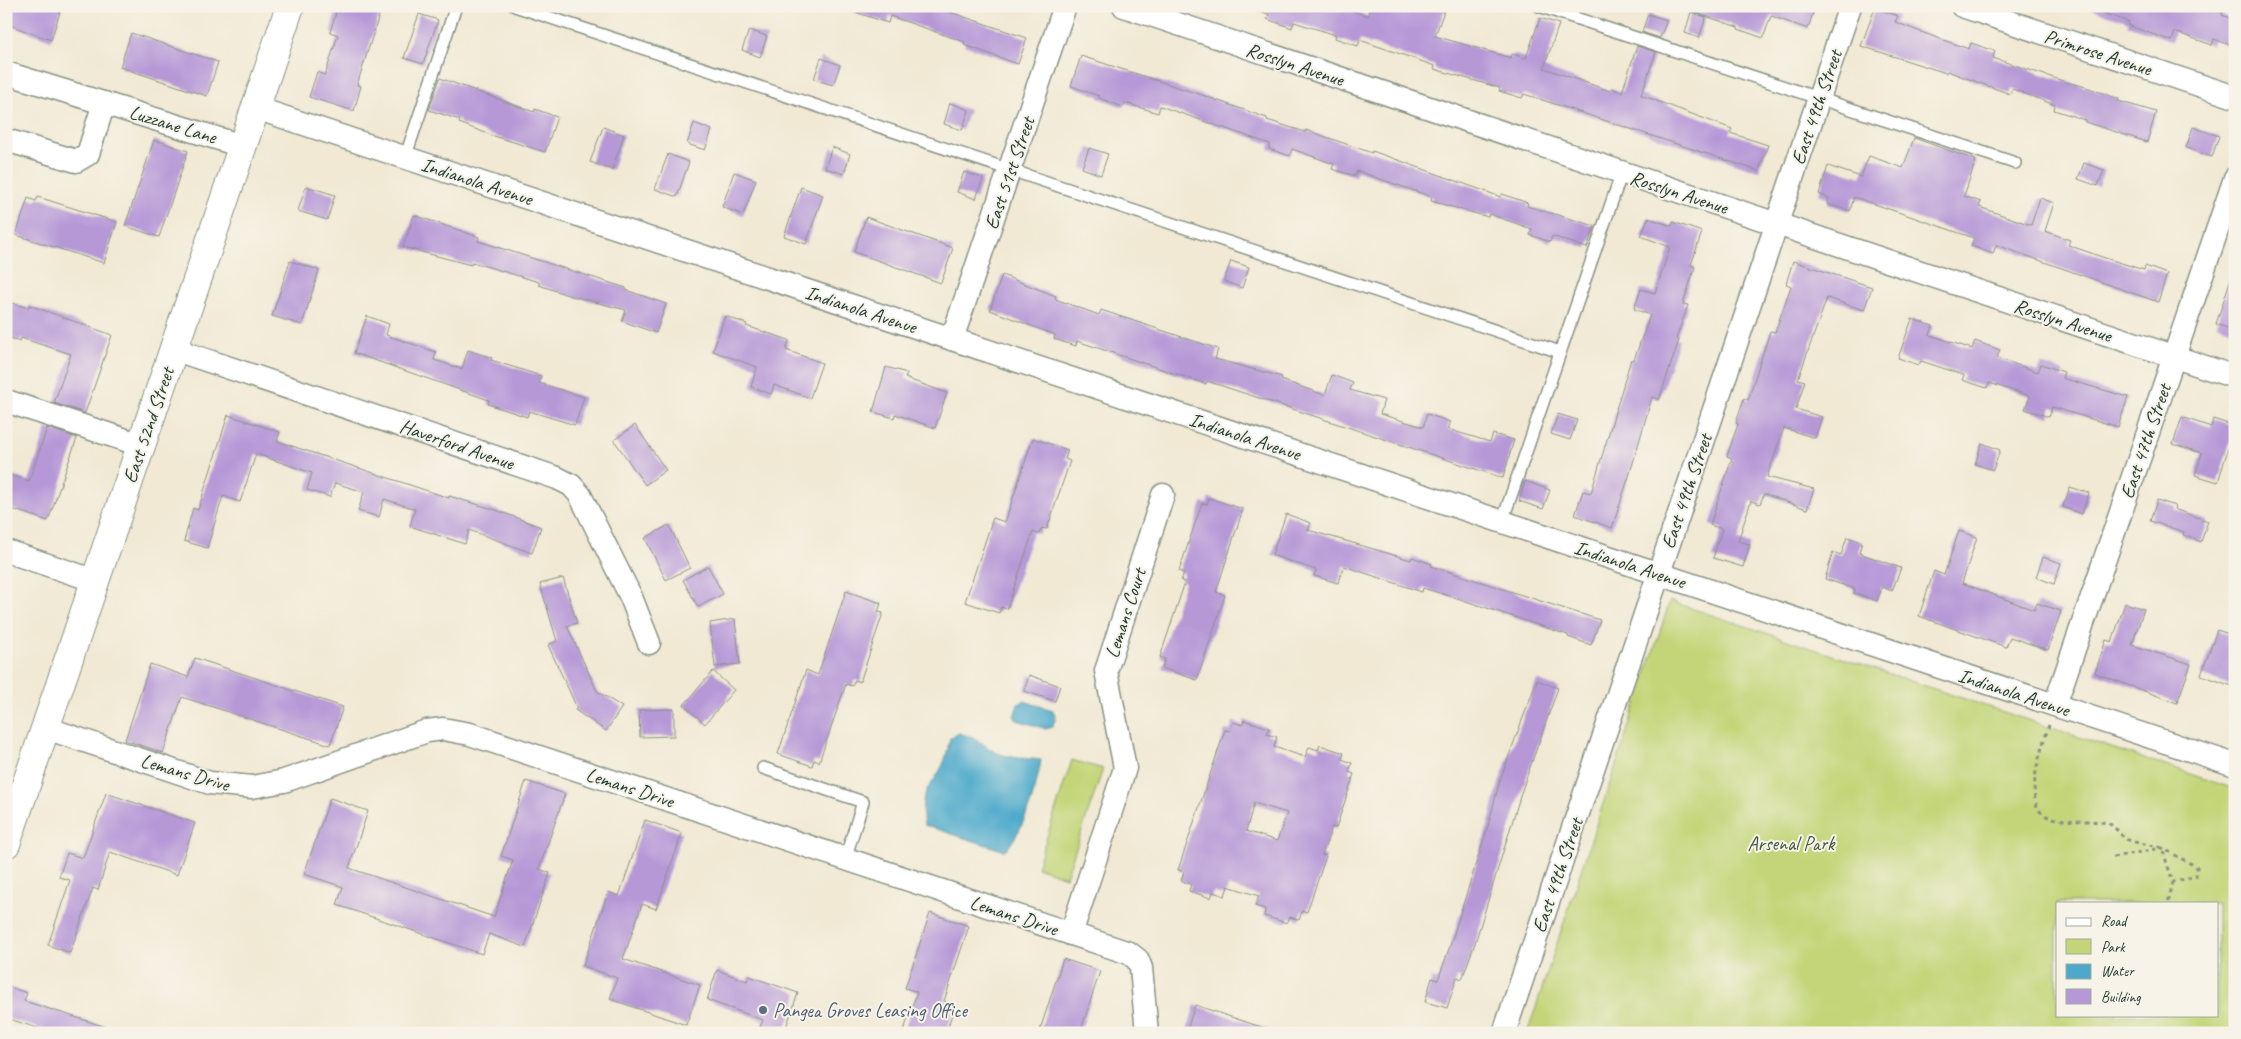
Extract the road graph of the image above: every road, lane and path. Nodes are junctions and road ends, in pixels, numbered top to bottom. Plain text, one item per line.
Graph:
1 (290, 6) edge
2 (456, 6) edge
3 (515, 6) edge
4 (1065, 6) edge
5 (1124, 6) edge
6 (1539, 6) edge
7 (1850, 6) edge
8 (1962, 6) edge
9 (6, 73) edge
10 (2235, 97) edge
11 (1819, 98) junction
12 (104, 103) junction
13 (256, 108) junction
14 (6, 140) edge
15 (242, 146) junction
16 (405, 158) junction
17 (2015, 163) dead end
18 (1010, 169) junction
19 (1622, 172) junction
20 (2235, 178) edge
21 (1776, 224) junction
22 (952, 339) junction
23 (173, 349) junction
24 (1560, 352) junction
25 (2174, 356) junction
26 (2235, 377) edge
27 (6, 401) edge
28 (141, 444) junction
29 (1163, 495) dead end
30 (1502, 522) junction
31 (6, 551) edge
32 (1659, 574) junction
33 (96, 580) junction
34 (649, 643) dead end
35 (2055, 705) junction
36 (46, 728) junction
37 (2235, 765) edge
38 (763, 768) dead end
39 (6, 844) edge
40 (2162, 848) junction
41 (2112, 857) dead end
42 (845, 858) junction
43 (2173, 882) junction
44 (2168, 902) edge
45 (1071, 934) junction
46 (1146, 1033) edge
47 (1504, 1033) edge

1 - 13 street, East 52nd Street
2 - 16 lane
3 - 18 lane
4 - 18 street, East 51st Street
5 - 19 street, Rosslyn Avenue
6 - 11 lane
7 - 11 street, East 49th Street
8 - 10 street, Primrose Avenue
9 - 12 street, Luzzane Lane
11 - 17 lane
11 - 21 street, East 49th Street
12 - 14 street, Luzzane Lane
12 - 15 street, Luzzane Lane
13 - 15 street, East 52nd Street
13 - 16 street, Indianola Avenue
15 - 23 street, East 52nd Street
16 - 22 street, Indianola Avenue
18 - 22 street, East 51st Street
18 - 24 lane
19 - 21 street, Rosslyn Avenue
19 - 24 lane
20 - 25 street, East 47th Street
21 - 25 street, Rosslyn Avenue
21 - 32 street, East 49th Street
22 - 30 street, Indianola Avenue
23 - 28 street, East 52nd Street
23 - 34 street, Haverford Avenue
24 - 30 lane
25 - 26 street, Rosslyn Avenue
25 - 35 street, East 47th Street
27 - 28 street
28 - 33 street, East 52nd Street
29 - 45 street, Lemans Court
30 - 32 street, Indianola Avenue
31 - 33 street
32 - 35 street, Indianola Avenue
32 - 47 street, East 49th Street
33 - 36 street, East 52nd Street
35 - 37 street, Indianola Avenue
35 - 40 path
36 - 39 street, East 52nd Street
36 - 42 street, Lemans Drive
38 - 42 lane
40 - 41 path
40 - 43 path
40 - 43 path
42 - 45 street, Lemans Drive
43 - 44 path
45 - 46 street, Lemans Drive

